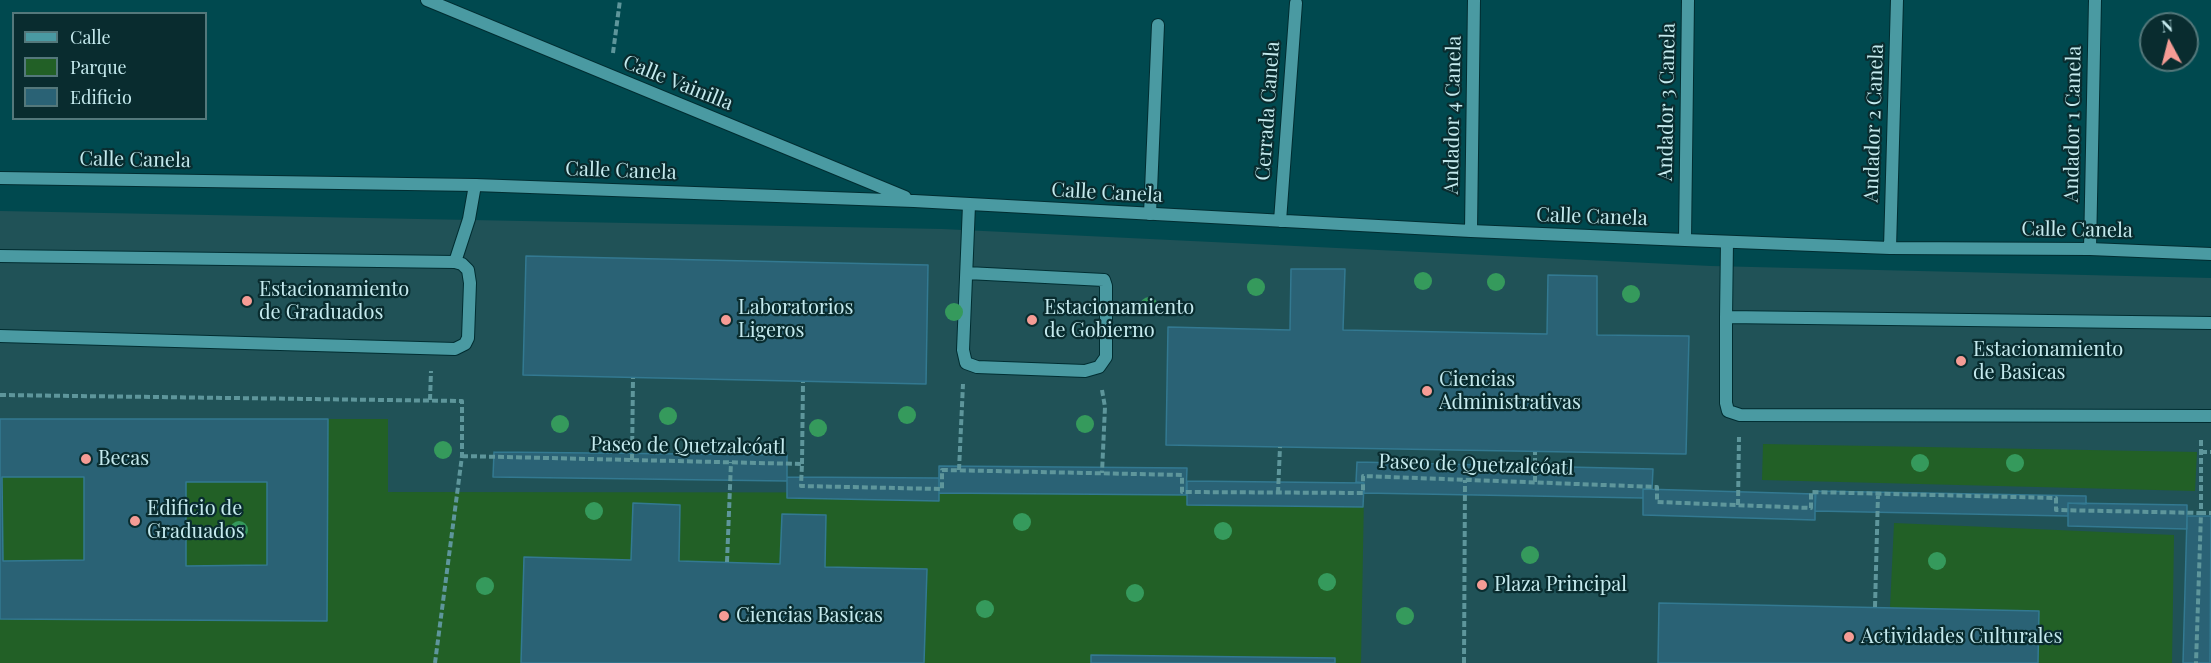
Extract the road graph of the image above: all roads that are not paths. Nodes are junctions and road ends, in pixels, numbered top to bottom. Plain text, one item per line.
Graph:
1 (427, 0) edge
2 (1474, 0) edge
3 (1688, 0) edge
4 (1897, 0) edge
5 (2095, 0) edge
6 (1296, 3) dead end
7 (1158, 25) dead end
8 (0, 178) edge
9 (475, 185) junction
10 (914, 201) junction
11 (969, 205) junction
12 (1150, 214) junction
13 (1280, 221) junction
14 (1471, 231) junction
15 (1685, 240) junction
16 (1727, 242) junction
17 (1890, 248) junction
18 (2090, 249) junction
19 (2211, 254) edge
20 (0, 256) edge
21 (455, 262) junction
22 (967, 273) junction
23 (1726, 317) junction
24 (2211, 323) edge
25 (0, 336) edge
26 (2211, 416) edge

1 - 10 street, Calle Vainilla
2 - 14 street, Andador 4 Canela
3 - 15 street, Andador 3 Canela
4 - 17 street, Andador 2 Canela
5 - 18 street, Andador 1 Canela
6 - 13 street, Cerrada Canela
7 - 12 street
8 - 9 street, Calle Canela
9 - 10 street, Calle Canela
9 - 21 street
10 - 11 street, Calle Canela
11 - 12 street, Calle Canela
11 - 22 street
12 - 13 street, Calle Canela
13 - 14 street, Calle Canela
14 - 15 street, Calle Canela
15 - 16 street, Calle Canela
16 - 17 street, Calle Canela
16 - 23 street
17 - 18 street, Calle Canela
18 - 19 street, Calle Canela
20 - 21 street
21 - 25 street
22 - 22 street
23 - 24 street
23 - 26 street

